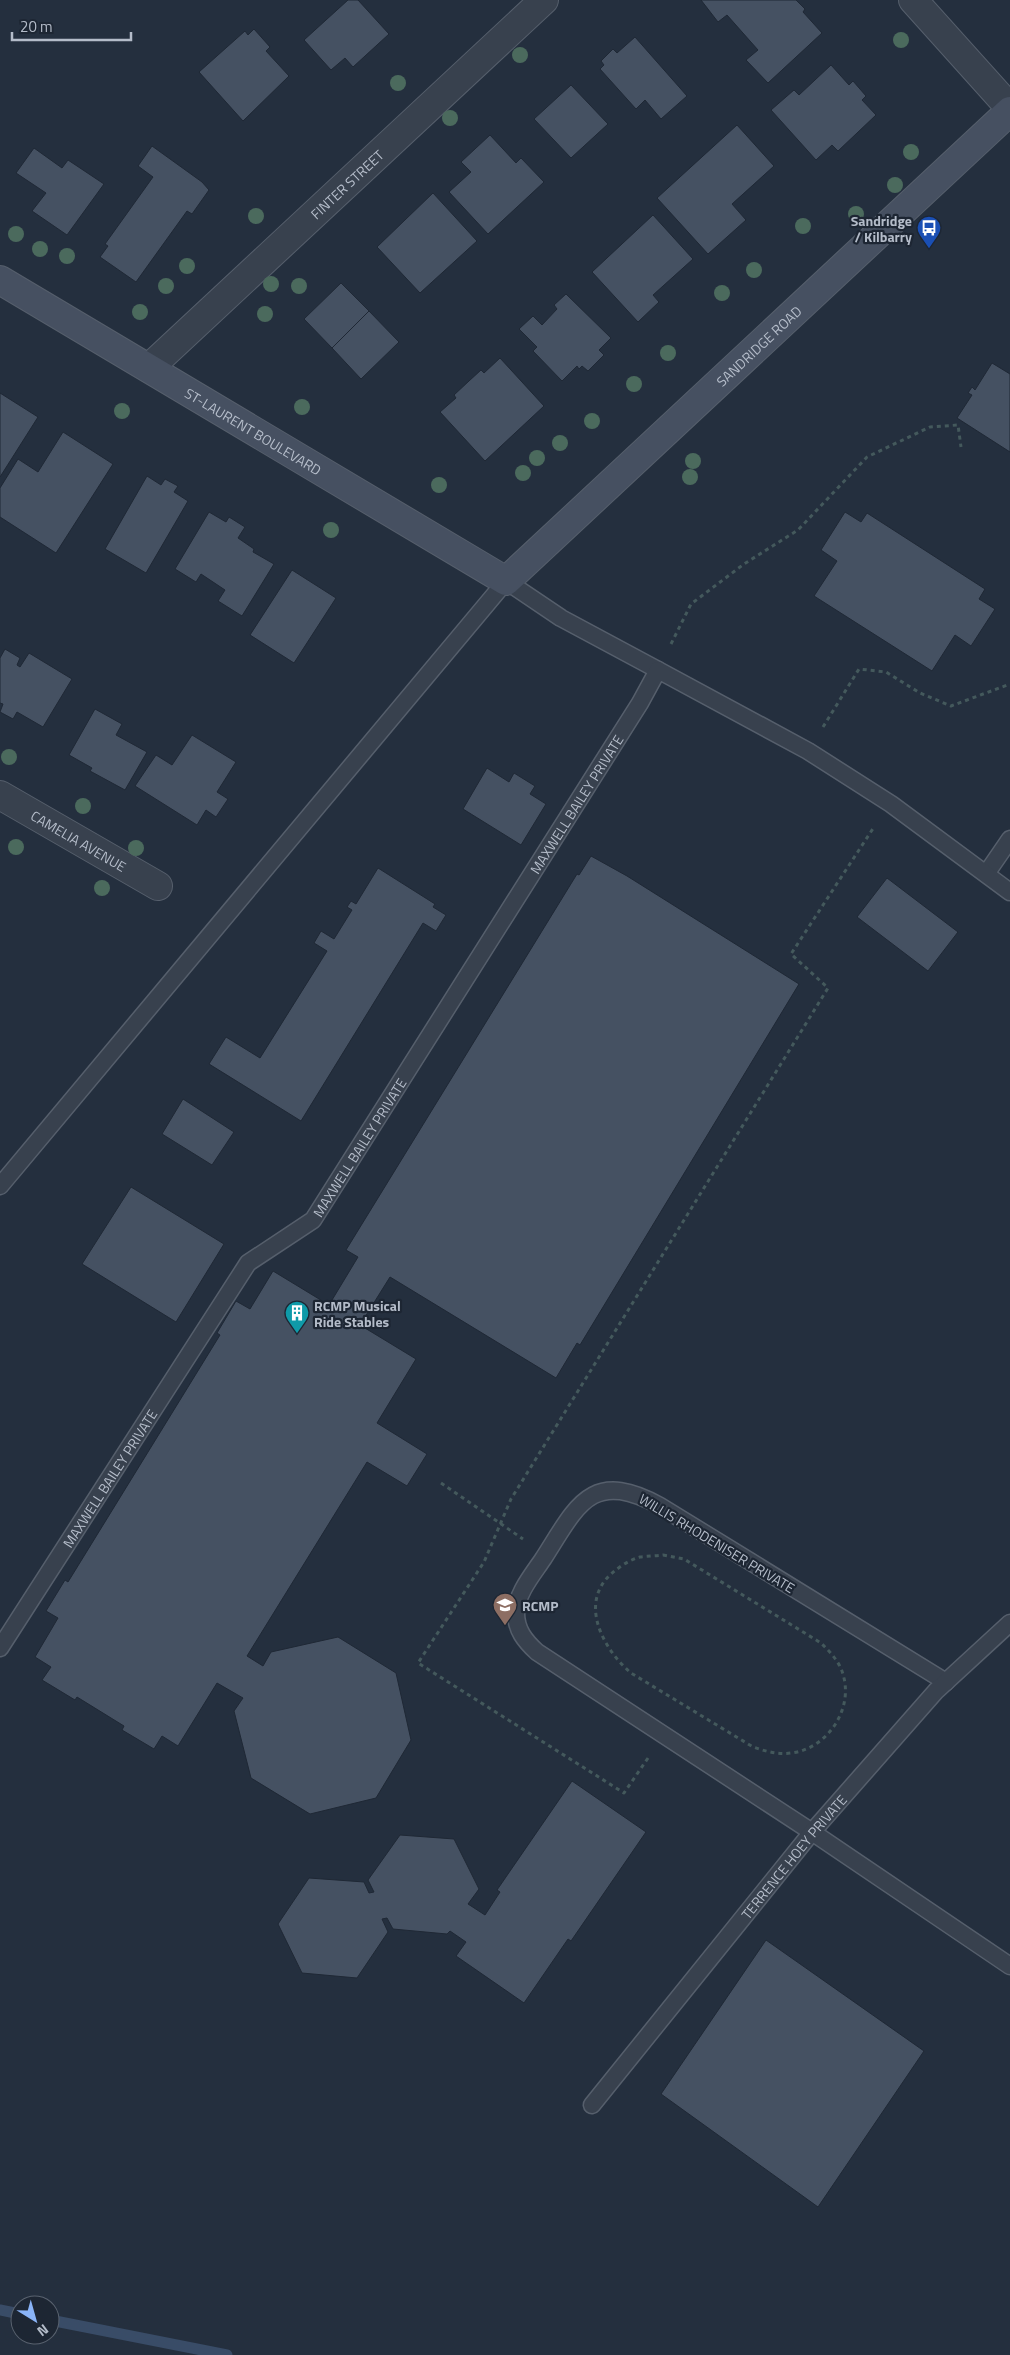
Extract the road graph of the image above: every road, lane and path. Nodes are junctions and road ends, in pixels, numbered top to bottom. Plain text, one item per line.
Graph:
1 (544, 0) edge
2 (913, 0) edge
3 (1010, 110) edge
4 (0, 280) edge
5 (149, 368) junction
6 (961, 447) dead end
7 (506, 581) junction
8 (658, 670) junction
9 (1010, 684) edge
10 (808, 751) junction
11 (0, 795) edge
12 (891, 804) junction
13 (1010, 839) edge
14 (986, 874) junction
15 (158, 886) dead end
16 (1010, 892) edge
17 (0, 1186) edge
18 (441, 1483) dead end
19 (500, 1524) junction
20 (546, 1555) junction
21 (1010, 1623) edge
22 (821, 1643) joint
23 (0, 1648) edge
24 (946, 1682) junction
25 (664, 1736) junction
26 (812, 1832) junction
27 (1010, 1966) edge
28 (592, 2105) dead end

1 - 5 street, FINTER STREET
2 - 3 street
3 - 7 street, SANDRIDGE ROAD
4 - 5 street, ST-LAURENT BOULEVARD
5 - 7 street, ST-LAURENT BOULEVARD
6 - 8 path
7 - 8 lane
7 - 17 lane
8 - 10 lane
8 - 23 lane, MAXWELL BAILEY PRIVATE
9 - 10 path
10 - 12 lane
11 - 15 street, CAMELIA AVENUE
12 - 14 lane
12 - 19 path
13 - 14 lane
14 - 16 lane
18 - 19 path
19 - 20 path
19 - 25 path
20 - 24 lane, WILLIS RHODENISER PRIVATE
20 - 25 lane, WILLIS RHODENISER PRIVATE
21 - 24 lane, TERRENCE HOEY PRIVATE
22 - 22 path
24 - 26 lane, TERRENCE HOEY PRIVATE
25 - 26 lane, WILLIS RHODENISER PRIVATE
26 - 27 lane, WILLIS RHODENISER PRIVATE
26 - 28 lane, TERRENCE HOEY PRIVATE

